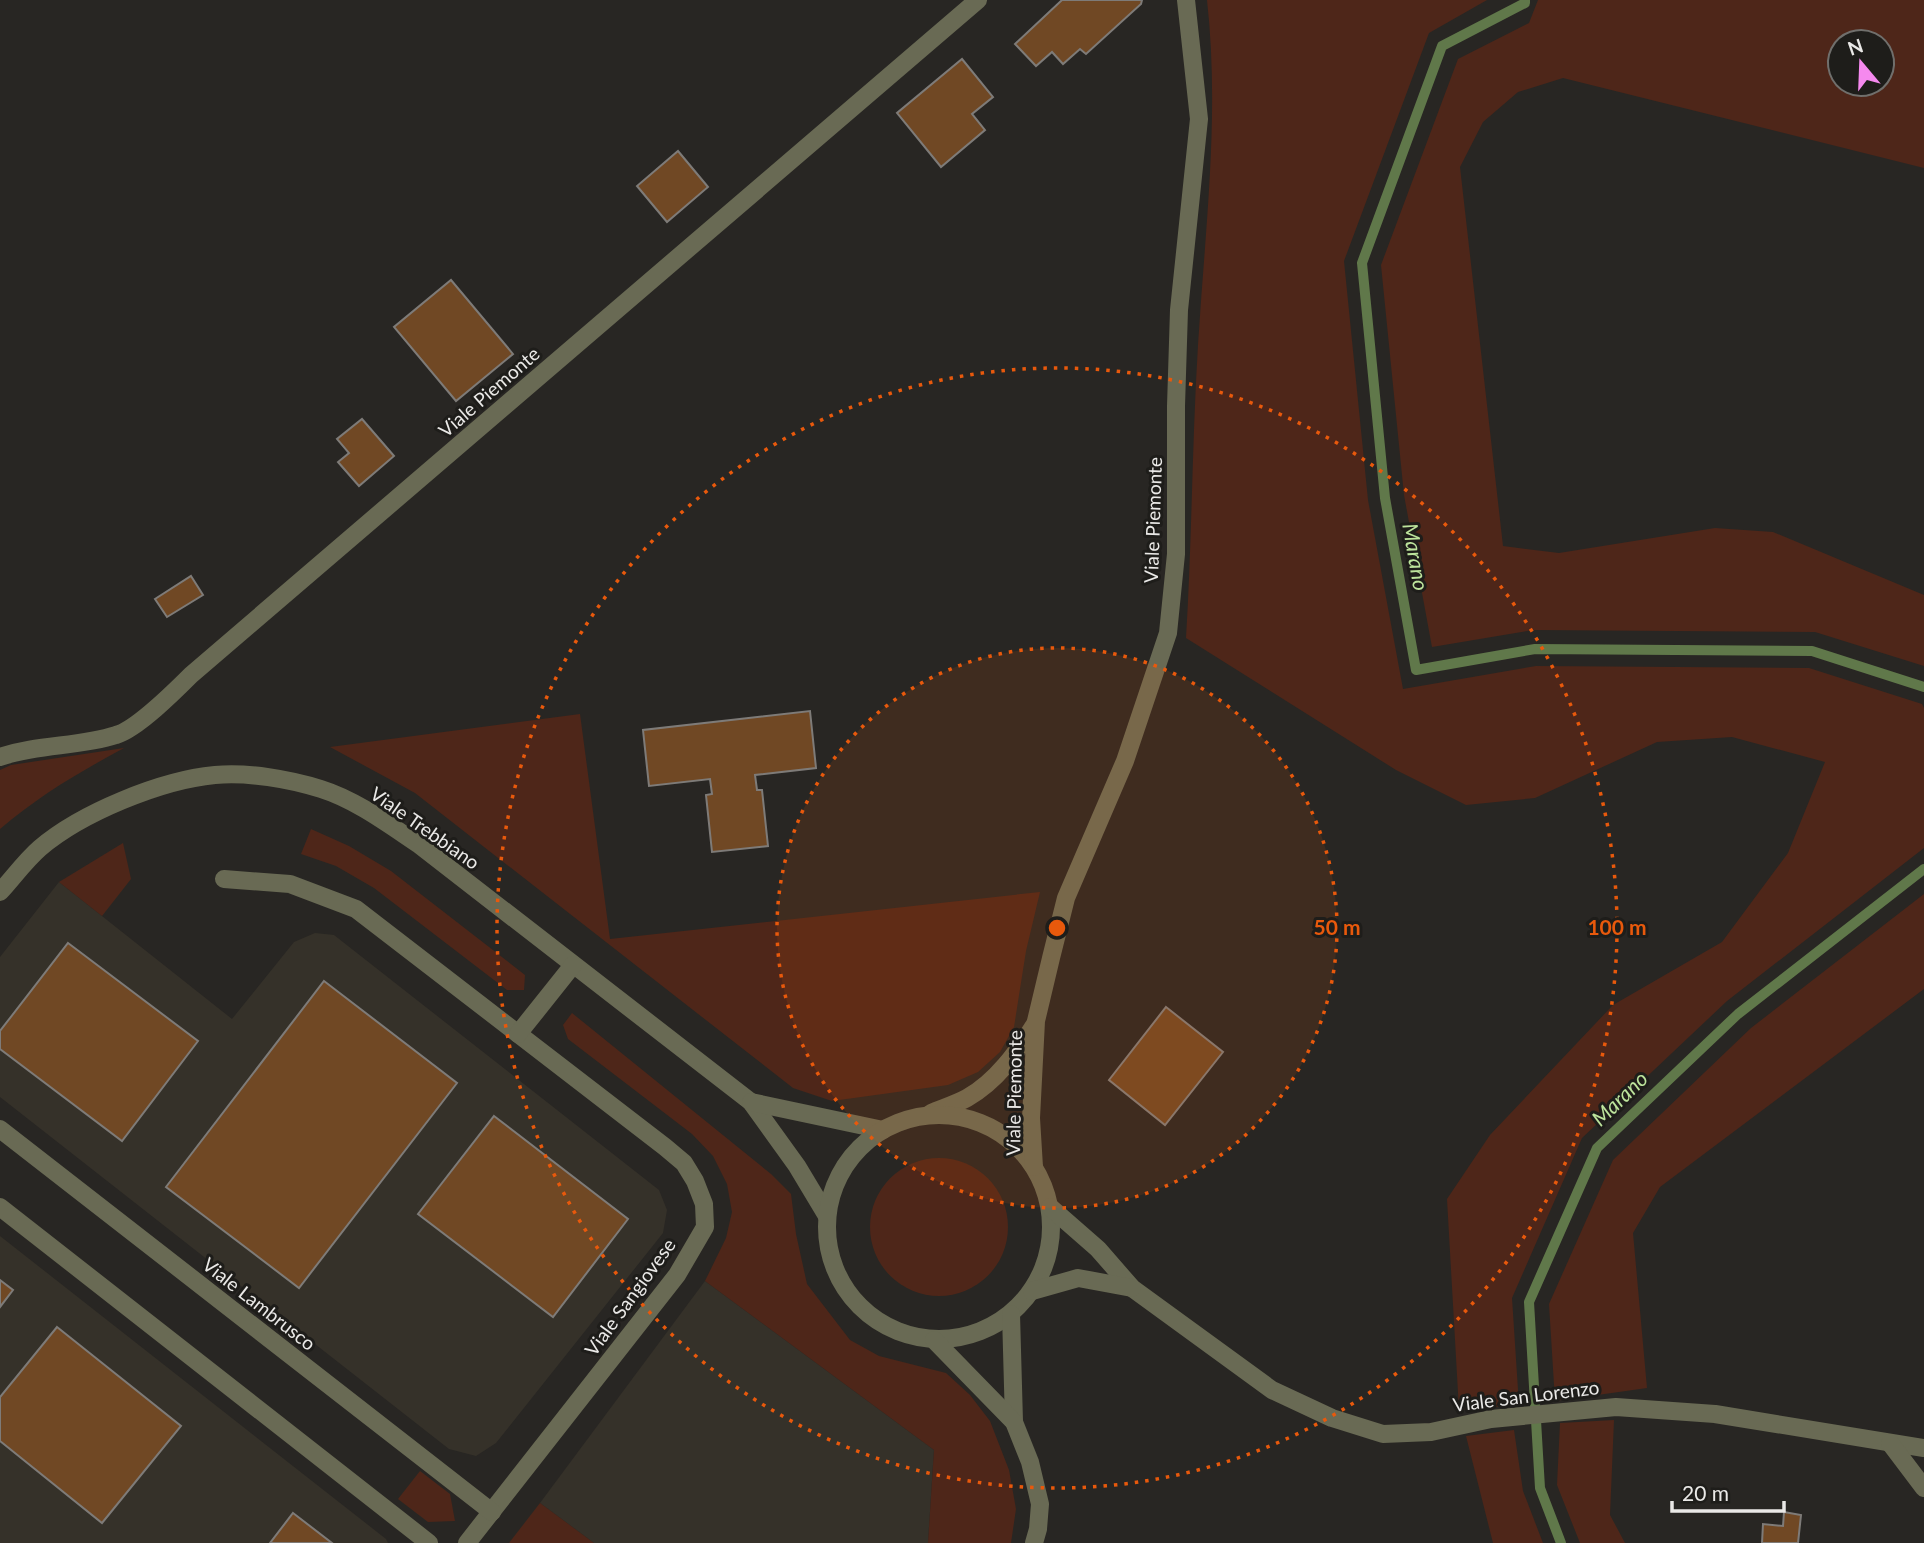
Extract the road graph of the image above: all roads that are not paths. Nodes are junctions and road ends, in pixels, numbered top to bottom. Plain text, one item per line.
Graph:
1 (978, 0) edge
2 (1186, 0) edge
3 (0, 757) edge
4 (224, 879) dead end
5 (0, 892) edge
6 (573, 965) junction
7 (1036, 1021) junction
8 (518, 1034) junction
9 (751, 1102) junction
10 (925, 1116) junction
11 (0, 1129) edge
12 (883, 1130) junction
13 (1034, 1167) junction
14 (0, 1207) edge
15 (1050, 1207) junction
16 (827, 1216) junction
17 (1132, 1288) junction
18 (1032, 1291) junction
19 (1011, 1314) junction
20 (934, 1340) junction
21 (1014, 1422) junction
22 (1890, 1443) junction
23 (1924, 1448) edge
24 (1924, 1488) edge
25 (492, 1512) junction
26 (429, 1543) edge
27 (467, 1543) edge
28 (1034, 1543) edge

1 - 3 street, Viale Piemonte
2 - 7 street, Viale Piemonte
4 - 8 street, Viale Sangiovese
5 - 6 street, Viale Trebbiano
6 - 8 street
6 - 9 street, Viale Trebbiano
7 - 10 street, Viale Piemonte
7 - 13 street, Viale Piemonte
8 - 25 street, Viale Sangiovese
9 - 12 street, Viale Trebbiano
9 - 16 street, Viale Trebbiano
10 - 12 street
10 - 13 street
11 - 25 street, Viale Lambrusco
12 - 16 street
13 - 15 street
14 - 26 street
15 - 17 street, Viale San Lorenzo
15 - 18 street
16 - 20 street
17 - 18 street, Viale San Lorenzo
17 - 22 street, Viale San Lorenzo
18 - 19 street
19 - 20 street
19 - 21 street
20 - 21 street
21 - 28 street
22 - 23 street, Viale San Lorenzo
22 - 24 street
25 - 27 street, Viale Sangiovese

